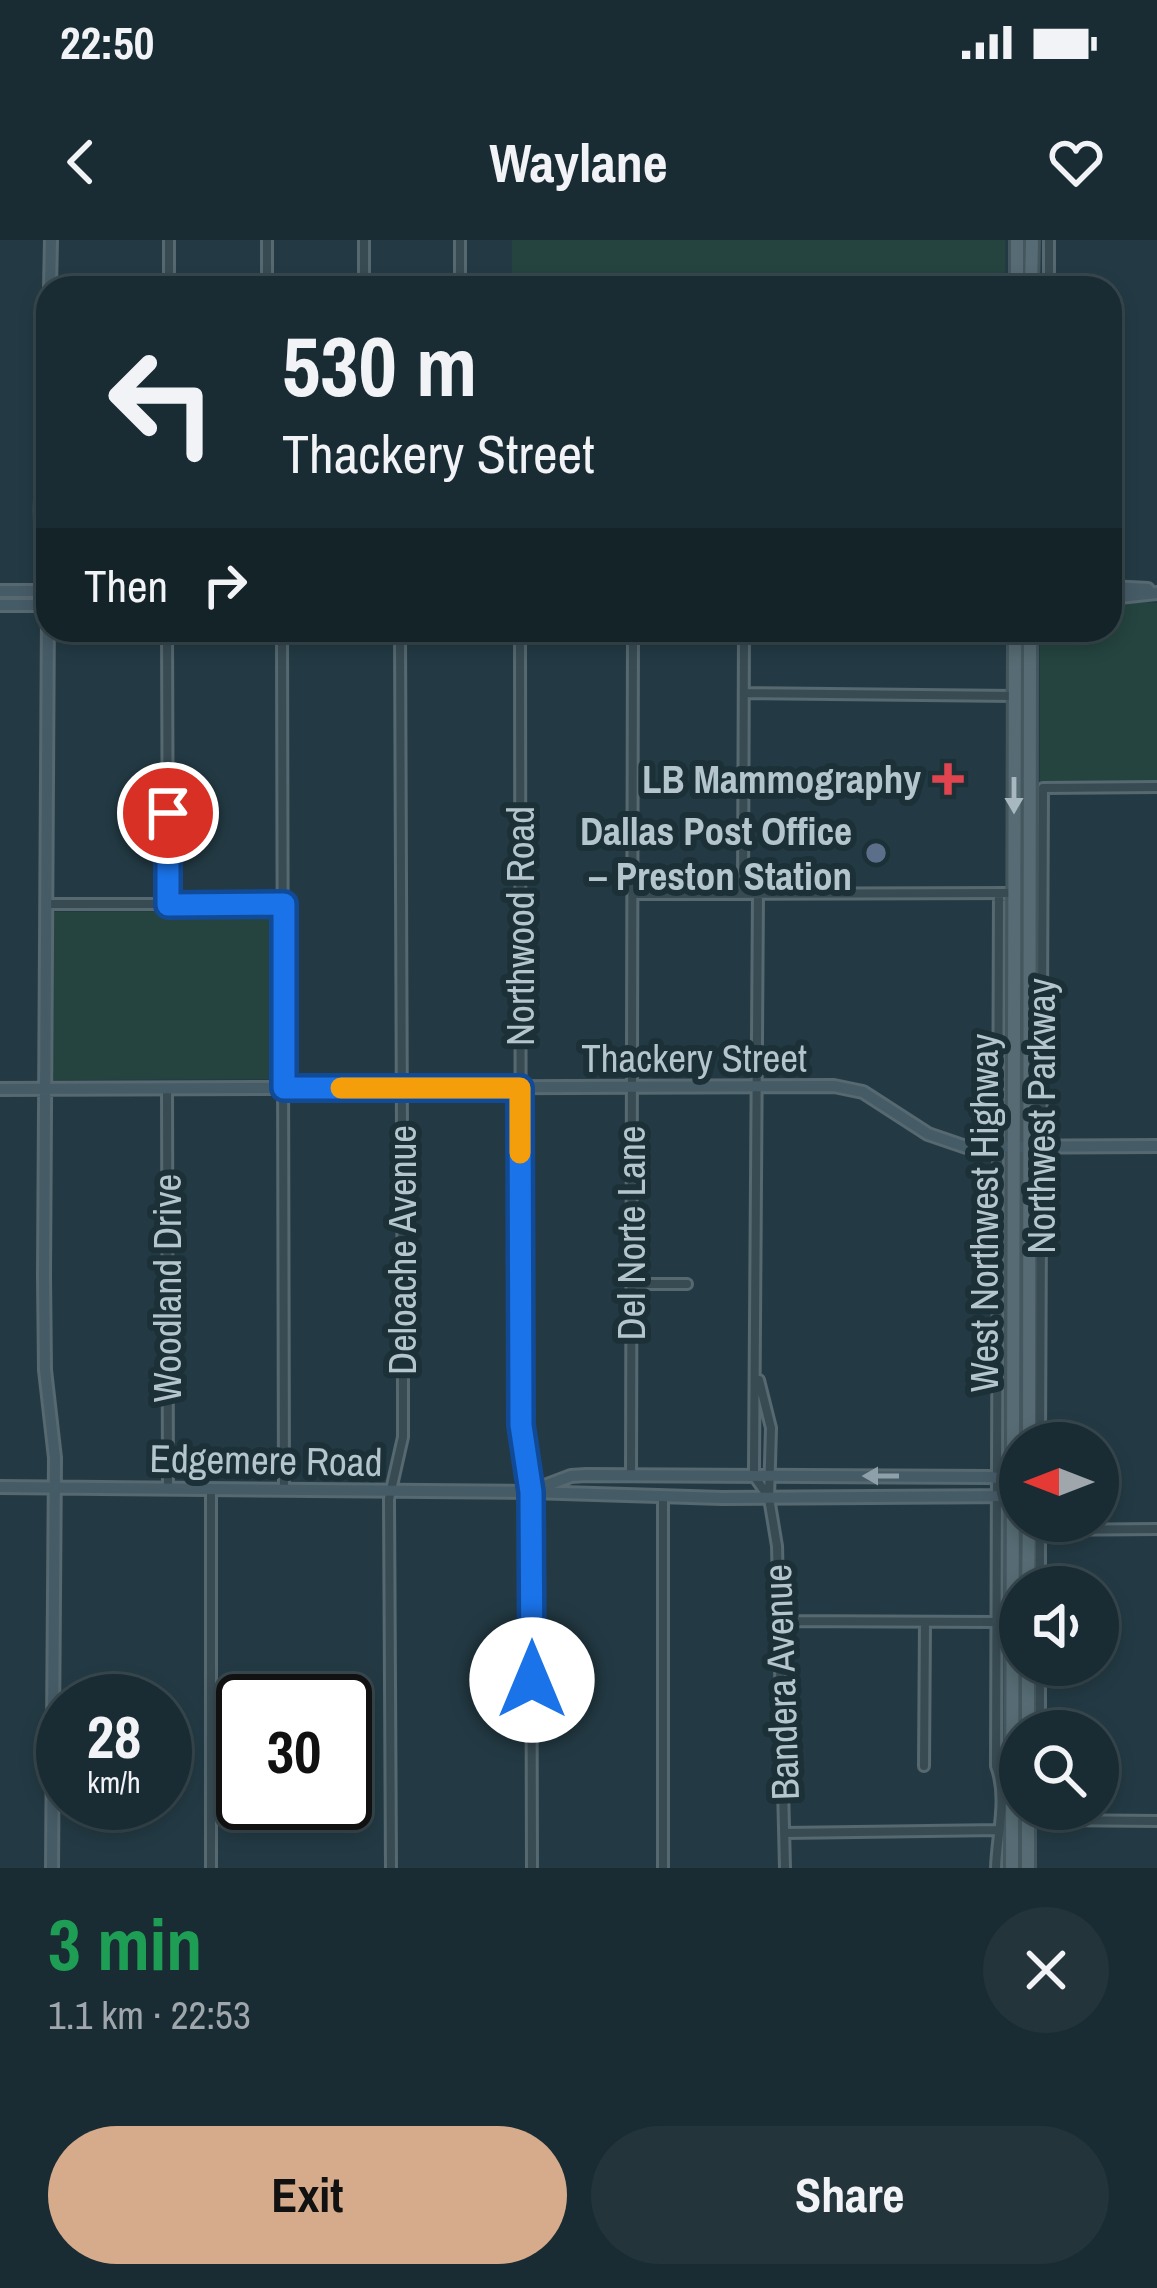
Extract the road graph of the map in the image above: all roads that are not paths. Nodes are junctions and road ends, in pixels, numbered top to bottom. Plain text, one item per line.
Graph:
1 (51, 240) edge
2 (169, 240) edge
3 (267, 240) edge
4 (364, 240) edge
5 (460, 240) edge
6 (1017, 240) edge
7 (1032, 240) edge
8 (1048, 240) edge
9 (50, 276) edge
10 (169, 276) edge
11 (267, 276) edge
12 (364, 276) edge
13 (460, 276) edge
14 (1017, 276) edge
15 (1031, 276) edge
16 (1048, 276) edge
17 (1122, 588) edge
18 (0, 591) edge
19 (1157, 592) edge
20 (1122, 596) edge
21 (36, 597) edge
22 (36, 600) edge
23 (0, 605) edge
24 (47, 642) edge
25 (167, 642) edge
26 (282, 642) edge
27 (400, 642) edge
28 (520, 642) edge
29 (633, 642) edge
30 (743, 642) edge
31 (1015, 642) edge
32 (1030, 642) edge
33 (744, 694) junction
34 (1014, 696) junction
35 (1157, 787) edge
36 (1006, 893) junction
37 (634, 894) junction
38 (743, 894) junction
39 (758, 894) junction
40 (1030, 894) junction
41 (46, 904) junction
42 (284, 904) junction
43 (168, 905) junction
44 (44, 1088) junction
45 (167, 1088) junction
46 (284, 1088) junction
47 (400, 1088) junction
48 (520, 1088) junction
49 (631, 1088) junction
50 (756, 1088) junction
51 (0, 1089) edge
52 (1157, 1146) edge
53 (998, 1148) junction
54 (1027, 1148) junction
55 (631, 1284) junction
56 (687, 1284) dead end
57 (758, 1374) junction
58 (1019, 1422) edge
59 (1029, 1422) edge
60 (1039, 1422) edge
61 (631, 1475) junction
62 (571, 1476) junction
63 (754, 1476) junction
64 (771, 1476) junction
65 (998, 1477) junction
66 (0, 1487) edge
67 (55, 1487) junction
68 (168, 1488) junction
69 (211, 1489) junction
70 (284, 1489) junction
71 (392, 1491) junction
72 (531, 1492) junction
73 (570, 1496) junction
74 (663, 1498) junction
75 (769, 1498) junction
76 (998, 1498) junction
77 (1119, 1527) edge
78 (1157, 1529) edge
79 (1016, 1542) edge
80 (778, 1621) junction
81 (926, 1622) junction
82 (997, 1622) junction
83 (1014, 1710) edge
84 (924, 1766) dead end
85 (1119, 1818) edge
86 (1157, 1821) edge
87 (997, 1829) junction
88 (1012, 1830) edge
89 (1028, 1830) edge
90 (785, 1833) junction
91 (52, 1868) edge
92 (211, 1868) edge
93 (391, 1868) edge
94 (532, 1868) edge
95 (662, 1868) edge
96 (785, 1868) edge
97 (996, 1868) edge
98 (1015, 1868) edge
99 (1028, 1868) edge

1 - 9 street
2 - 10 street
3 - 11 street
4 - 12 street
5 - 13 street
6 - 14 main road
7 - 15 main road
8 - 16 street
17 - 19 street
18 - 21 street
19 - 20 street
22 - 23 street
24 - 41 street
25 - 43 street
26 - 42 street
27 - 47 street, Deloache Avenue
28 - 48 street, Northwood Road
29 - 37 street, Del Norte Lane
30 - 33 street
31 - 34 main road, West Northwest Highway
32 - 40 main road, West Northwest Highway
33 - 34 street
33 - 38 street
34 -> 36 main road, West Northwest Highway
35 - 54 street, Northwest Parkway
36 - 39 street
36 - 40 main road
36 - 53 street
36 - 54 main road, West Northwest Highway
37 - 38 street
37 - 49 street, Del Norte Lane
38 - 39 street
39 - 50 street, Bandera Avenue
40 - 54 main road, West Northwest Highway
41 - 43 street
41 - 44 street
42 - 43 street
42 - 46 street
44 - 45 street, Thackery Street
44 - 51 street, Thackery Street
44 - 67 street
45 - 46 street, Thackery Street
45 - 68 street, Woodland Drive
46 - 47 street, Thackery Street
46 - 70 street
47 - 48 street, Thackery Street
47 - 71 street, Deloache Avenue
48 - 49 street, Thackery Street
48 - 72 street, Northwood Road
49 - 50 street, Thackery Street
49 - 55 street, Del Norte Lane
50 - 53 street, Thackery Street
50 - 57 street, Bandera Avenue
52 - 54 street, Thackery Street
53 - 54 street, Thackery Street
53 - 65 street
54 - 58 main road, West Northwest Highway
54 - 59 main road, West Northwest Highway
54 - 60 street, Northwest Parkway
55 - 56 street
55 - 61 street, Del Norte Lane
57 - 63 street, Bandera Avenue
57 - 64 street, Bandera Avenue
61 - 62 street, Edgemere Road
61 - 63 street, Edgemere Road
62 - 72 street, Edgemere Road
62 - 73 street
63 - 64 street, Edgemere Road
63 - 75 street, Bandera Avenue
65 -> 64 street, Edgemere Road
64 - 75 street, Bandera Avenue
65 - 76 street
66 - 67 street, Edgemere Road
67 - 68 street, Edgemere Road
67 - 91 street
68 - 69 street, Edgemere Road
69 - 70 street, Edgemere Road
69 - 92 street
70 - 71 street, Edgemere Road
71 - 72 street, Edgemere Road
71 - 93 street, Deloache Avenue
72 - 73 street, Edgemere Road
72 - 94 street, Northwood Road
73 - 74 street, Edgemere Road
74 - 75 street, Edgemere Road
74 - 95 street
75 - 76 street, Edgemere Road
75 - 80 street, Bandera Avenue
76 - 82 street
77 - 78 street
79 - 83 main road, West Northwest Highway
80 - 81 street
80 - 90 street, Bandera Avenue
81 - 82 street
81 - 84 street
82 - 87 street
85 - 86 street
87 - 90 street
87 - 97 street
88 - 98 main road, West Northwest Highway
89 - 99 main road
90 - 96 street, Bandera Avenue

